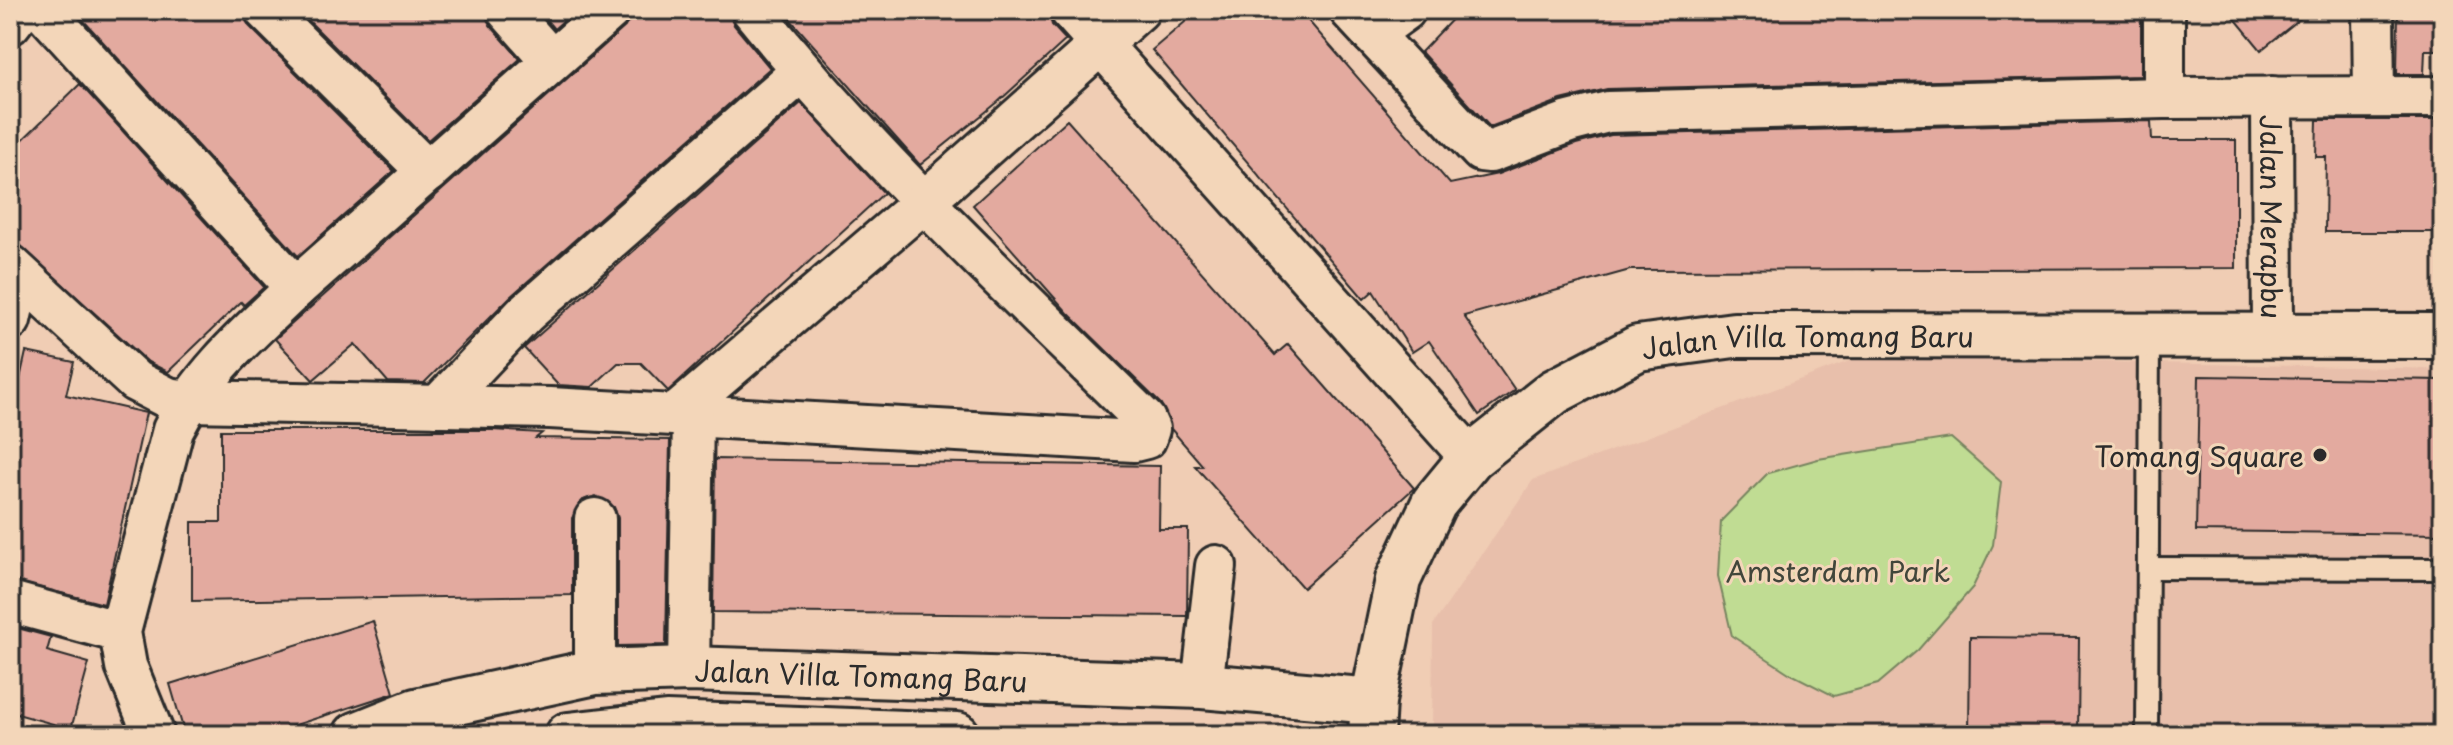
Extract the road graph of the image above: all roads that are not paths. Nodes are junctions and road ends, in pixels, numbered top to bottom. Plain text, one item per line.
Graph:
1 (21, 10) edge
2 (43, 10) edge
3 (265, 10) edge
4 (507, 10) edge
5 (610, 10) edge
6 (752, 10) edge
7 (1070, 10) edge
8 (1139, 10) edge
9 (1405, 10) edge
10 (2164, 10) edge
11 (2373, 10) edge
12 (1361, 22) edge
13 (10, 24) edge
14 (1100, 44) junction
15 (551, 60) junction
16 (801, 72) junction
17 (2272, 97) junction
18 (2374, 97) junction
19 (2443, 97) edge
20 (2164, 98) junction
21 (428, 172) junction
22 (924, 202) junction
23 (15, 271) edge
24 (296, 288) junction
25 (10, 320) edge
26 (2149, 336) junction
27 (2273, 336) junction
28 (2443, 336) edge
29 (188, 401) junction
30 (438, 406) junction
31 (684, 415) junction
32 (1471, 458) junction
33 (595, 519) dead end
34 (1216, 566) dead end
35 (2148, 568) junction
36 (2443, 569) edge
37 (10, 602) edge
38 (120, 632) junction
39 (689, 669) junction
40 (595, 672) junction
41 (1202, 686) junction
42 (1372, 718) edge
43 (154, 735) edge
44 (356, 735) edge
45 (568, 735) edge
46 (957, 735) edge
47 (2147, 735) edge

1 - 13 street
2 - 24 street
3 - 21 street
4 - 15 street
5 - 15 street
6 - 16 street
7 - 14 street
8 - 14 street
9 - 12 street
10 - 20 street
11 - 18 street
12 - 20 street
14 - 22 street
14 - 32 street
15 - 21 street
16 - 22 street
16 - 30 street
17 - 18 street
17 - 20 street
17 - 27 street, Jalan Merapbu
18 - 19 street
21 - 24 street
22 - 31 street
22 - 31 street
23 - 25 street
23 - 29 street
24 - 29 street
26 - 27 street, Jalan Villa Tomang Baru
26 - 32 street, Jalan Villa Tomang Baru
26 - 35 lane
27 - 28 street, Jalan Villa Tomang Baru
29 - 30 street
29 - 38 street
30 - 31 street
31 - 39 street
32 - 42 street, Jalan Villa Tomang Baru
33 - 40 street
34 - 41 street
35 - 36 lane
35 - 47 lane
37 - 38 street
38 - 43 street
39 - 40 street, Jalan Villa Tomang Baru
39 - 41 street, Jalan Villa Tomang Baru
40 - 44 street, Jalan Villa Tomang Baru
41 - 42 street, Jalan Villa Tomang Baru
45 - 46 street, Jalan Villa Tomang Baru

